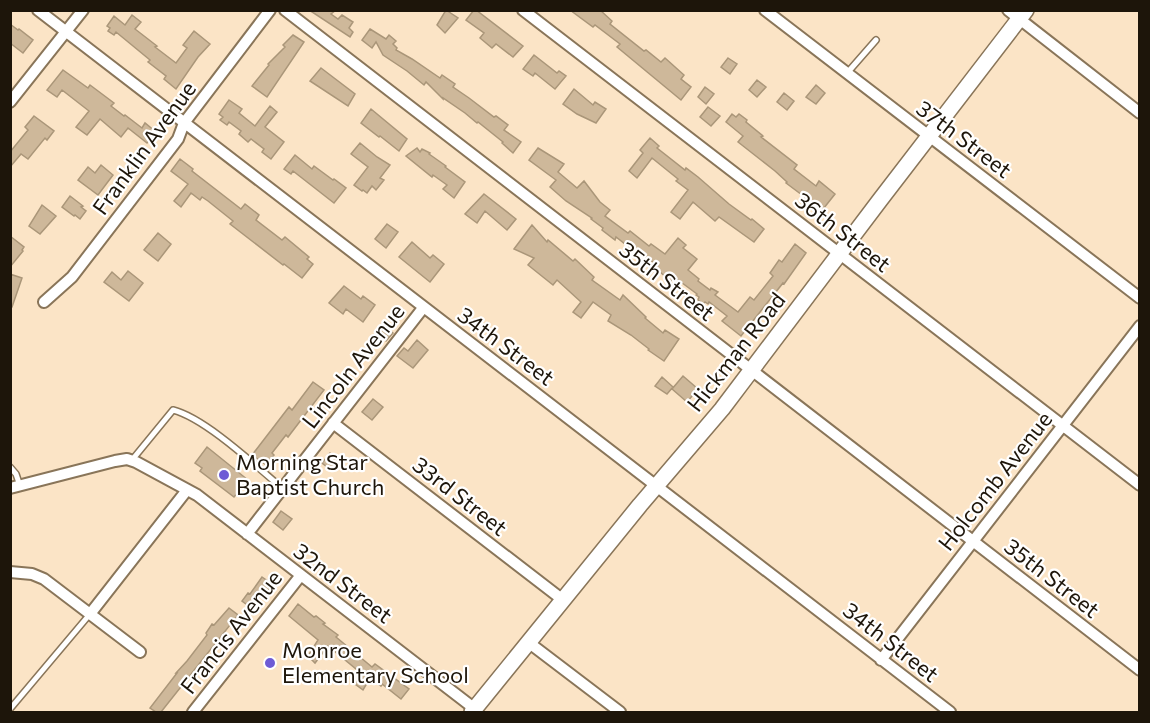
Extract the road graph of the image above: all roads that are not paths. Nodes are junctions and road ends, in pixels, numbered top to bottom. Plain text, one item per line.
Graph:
1 (38, 10) edge
2 (83, 10) edge
3 (270, 10) edge
4 (285, 10) edge
5 (523, 10) edge
6 (765, 10) edge
7 (1018, 14) edge
8 (66, 32) junction
9 (876, 40) dead end
10 (846, 74) junction
11 (10, 102) edge
12 (1140, 113) edge
13 (184, 123) junction
14 (928, 137) junction
15 (839, 254) junction
16 (1140, 298) edge
17 (44, 302) dead end
18 (423, 308) junction
19 (1140, 326) edge
20 (751, 371) junction
21 (333, 423) junction
22 (1063, 426) junction
23 (132, 461) junction
24 (10, 467) edge
25 (1140, 485) edge
26 (656, 486) junction
27 (15, 487) edge
28 (282, 488) junction
29 (187, 490) junction
30 (247, 534) junction
31 (973, 542) junction
32 (10, 572) edge
33 (301, 575) junction
34 (563, 600) junction
35 (90, 614) junction
36 (528, 642) junction
37 (140, 652) dead end
38 (881, 660) junction
39 (1140, 670) edge
40 (10, 709) edge
41 (474, 711) edge
42 (192, 712) edge
43 (620, 712) edge
44 (950, 712) edge

1 - 8 street, 34th Street
2 - 8 street
3 - 13 street, Franklin Avenue
4 - 20 street, 35th Street
5 - 15 street, 36th Street
6 - 10 street, 37th Street
7 - 12 street
7 - 14 main road, Hickman Road
8 - 11 street
8 - 13 street, 34th Street
9 - 10 lane
10 - 14 street, 37th Street
13 - 17 street, Franklin Avenue
13 - 18 street, 34th Street
14 - 15 main road, Hickman Road
14 - 16 street, 37th Street
15 - 20 main road, Hickman Road
15 - 22 street, 36th Street
18 - 21 street, Lincoln Avenue
18 - 26 street, 34th Street
19 - 22 street, Holcomb Avenue
20 - 26 main road, Hickman Road
20 - 31 street, 35th Street
21 - 28 street, Lincoln Avenue
21 - 34 street, 33rd Street
22 - 25 street, 36th Street
22 - 31 street, Holcomb Avenue
23 - 27 street
23 - 28 lane
23 - 29 street, 32nd Street
24 - 27 lane
26 - 34 main road, Hickman Road
26 - 38 street, 34th Street
28 - 30 street, Lincoln Avenue
29 - 30 street, 32nd Street
29 - 35 street
30 - 33 street, 32nd Street
31 - 38 street, Holcomb Avenue
31 - 39 street, 35th Street
32 - 35 street
33 - 41 street, 32nd Street
33 - 42 street, Francis Avenue
34 - 36 main road, Hickman Road
35 - 37 street
35 - 40 lane
36 - 41 main road, Hickman Road
36 - 43 street
38 - 44 street, 34th Street

